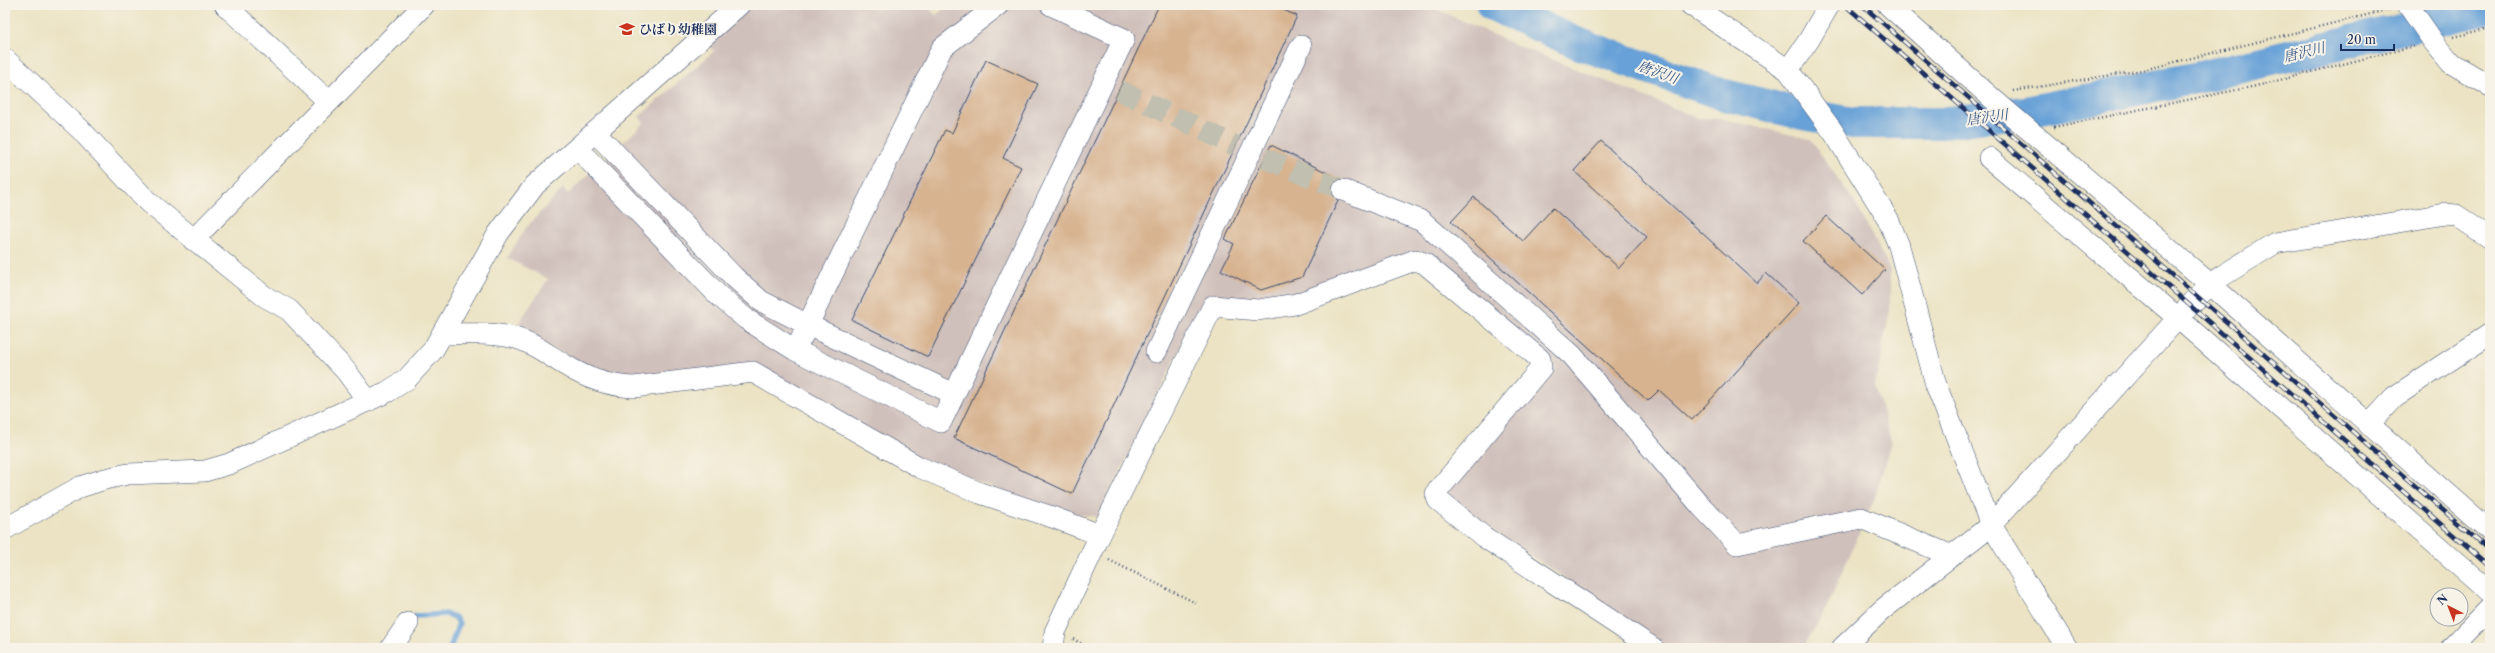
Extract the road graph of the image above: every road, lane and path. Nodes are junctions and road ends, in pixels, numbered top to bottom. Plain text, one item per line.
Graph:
1 (225, 5) edge
2 (424, 5) edge
3 (739, 5) edge
4 (998, 5) edge
5 (1051, 5) edge
6 (1691, 5) edge
7 (1829, 5) edge
8 (1888, 5) edge
9 (2410, 7) edge
10 (2490, 28) edge
11 (2431, 39) junction
12 (1301, 46) dead end
13 (5, 60) edge
14 (1788, 70) junction
15 (2490, 86) edge
16 (328, 101) junction
17 (1997, 102) junction
18 (2033, 131) junction
19 (596, 132) junction
20 (577, 148) junction
21 (1989, 158) dead end
22 (1343, 190) tunnel mouth
23 (2490, 238) edge
24 (193, 240) junction
25 (2210, 284) junction
26 (2178, 318) junction
27 (808, 325) junction
28 (444, 334) junction
29 (2490, 334) edge
30 (795, 350) junction
31 (1156, 352) dead end
32 (954, 394) junction
33 (368, 401) junction
34 (2368, 425) junction
35 (1991, 525) junction
36 (5, 529) edge
37 (2490, 531) edge
38 (1096, 543) junction
39 (1952, 556) junction
40 (2490, 592) edge
41 (1196, 604) dead end
42 (2490, 608) edge
43 (408, 623) dead end
44 (391, 648) edge
45 (1053, 648) edge
46 (1653, 648) edge
47 (1842, 648) edge
48 (2067, 648) edge
49 (2451, 648) edge

1 - 16 street
2 - 16 street
3 - 19 street
4 - 27 street
5 - 32 street
6 - 14 street
7 - 14 street
8 - 17 street
9 - 11 street
9 - 17 path
10 - 11 path
11 - 15 street
11 - 18 path
12 - 31 street
13 - 24 street
14 - 35 street
16 - 24 street
17 - 18 street
18 - 25 street
19 - 20 street
19 - 27 street
20 - 28 street
20 - 30 street
21 - 26 street
22 - 39 street
23 - 25 street
24 - 33 street
25 - 26 street
25 - 34 street
26 - 35 street
26 - 40 street
27 - 30 street
27 - 32 street
28 - 33 street
28 - 38 street
29 - 34 street
30 - 32 street
33 - 36 street
34 - 37 street
35 - 39 street
35 - 48 street
38 - 41 path
38 - 45 street
38 - 46 street
39 - 47 street
42 - 49 street
43 - 44 street

